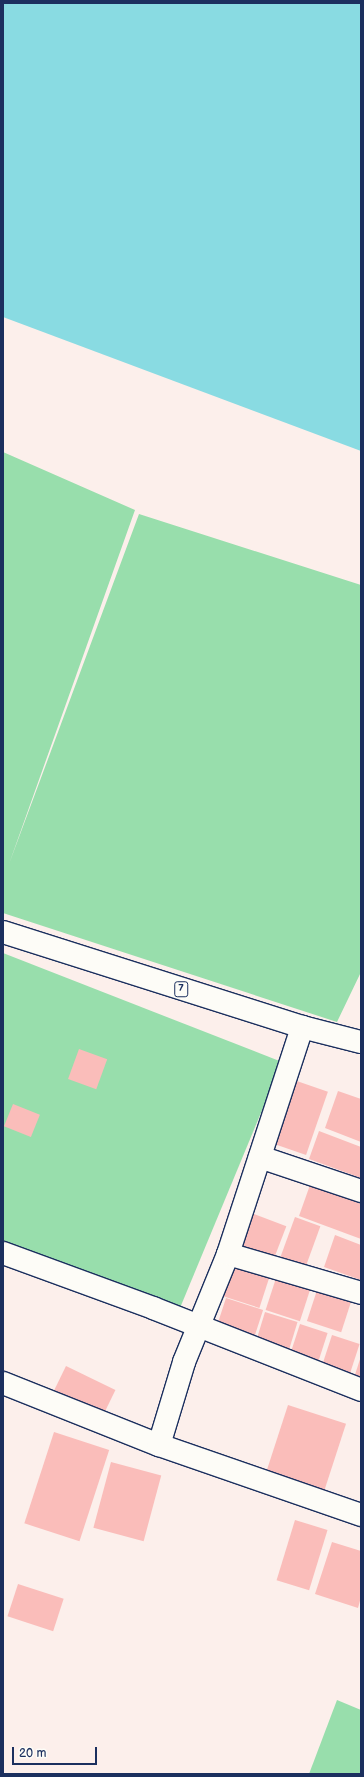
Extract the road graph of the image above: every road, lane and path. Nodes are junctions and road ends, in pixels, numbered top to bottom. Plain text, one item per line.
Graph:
1 (3, 932) edge
2 (302, 1027) junction
3 (361, 1042) edge
4 (260, 1157) junction
5 (361, 1190) edge
6 (3, 1253) edge
7 (228, 1254) junction
8 (361, 1293) edge
9 (199, 1327) junction
10 (3, 1383) edge
11 (361, 1390) edge
12 (159, 1445) junction
13 (361, 1515) edge

1 - 2 main road, 7
2 - 3 main road, 7
2 - 4 main road
4 - 5 main road
4 - 7 main road
6 - 9 main road
7 - 8 main road
7 - 9 main road
9 - 11 main road
9 - 12 main road
10 - 12 main road
12 - 13 main road

